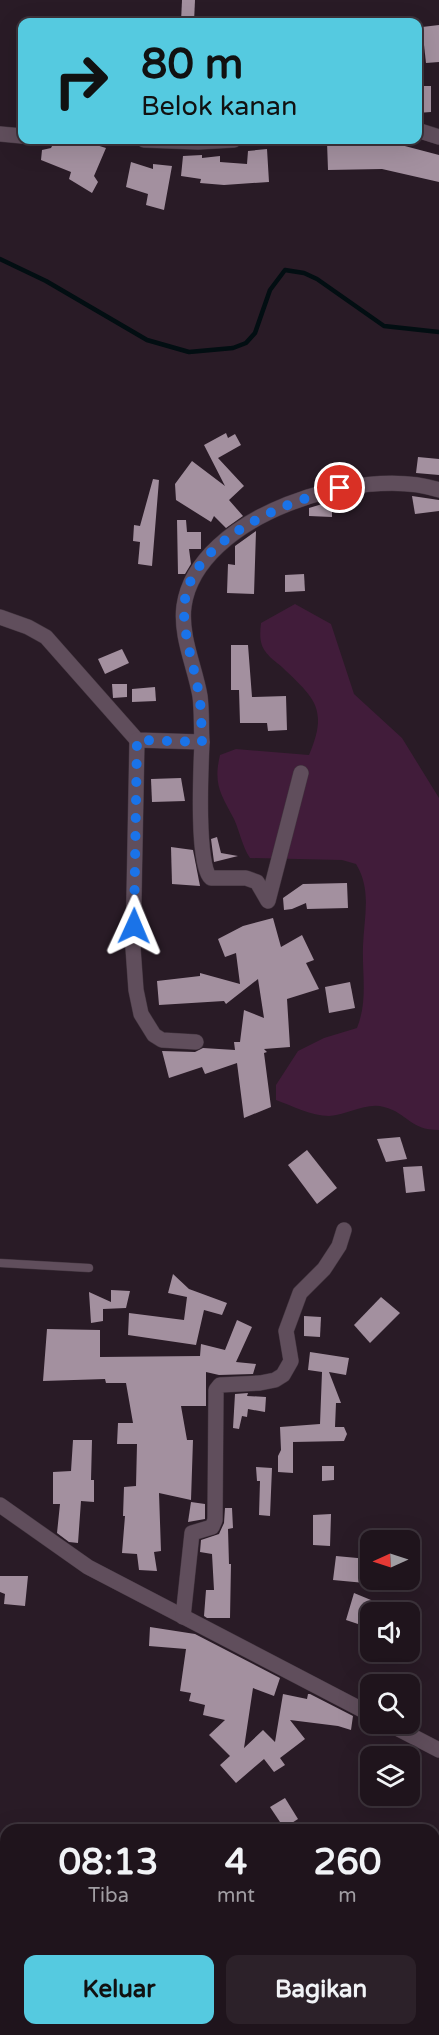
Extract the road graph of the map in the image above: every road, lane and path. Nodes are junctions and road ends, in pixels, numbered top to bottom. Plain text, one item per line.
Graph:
1 (422, 132) edge
2 (0, 134) edge
3 (18, 136) edge
4 (439, 137) edge
5 (439, 490) edge
6 (0, 617) edge
7 (137, 740) junction
8 (202, 742) junction
9 (301, 773) dead end
10 (196, 1041) dead end
11 (344, 1230) dead end
12 (0, 1263) edge
13 (89, 1268) dead end
14 (0, 1505) edge
15 (183, 1617) junction
16 (360, 1709) edge
17 (408, 1734) edge
18 (439, 1750) edge

1 - 4 street
2 - 3 street
5 - 8 street
6 - 7 street
7 - 8 street
7 - 10 street
8 - 9 street
11 - 15 street
12 - 13 lane
14 - 15 street
15 - 16 street
17 - 18 street

